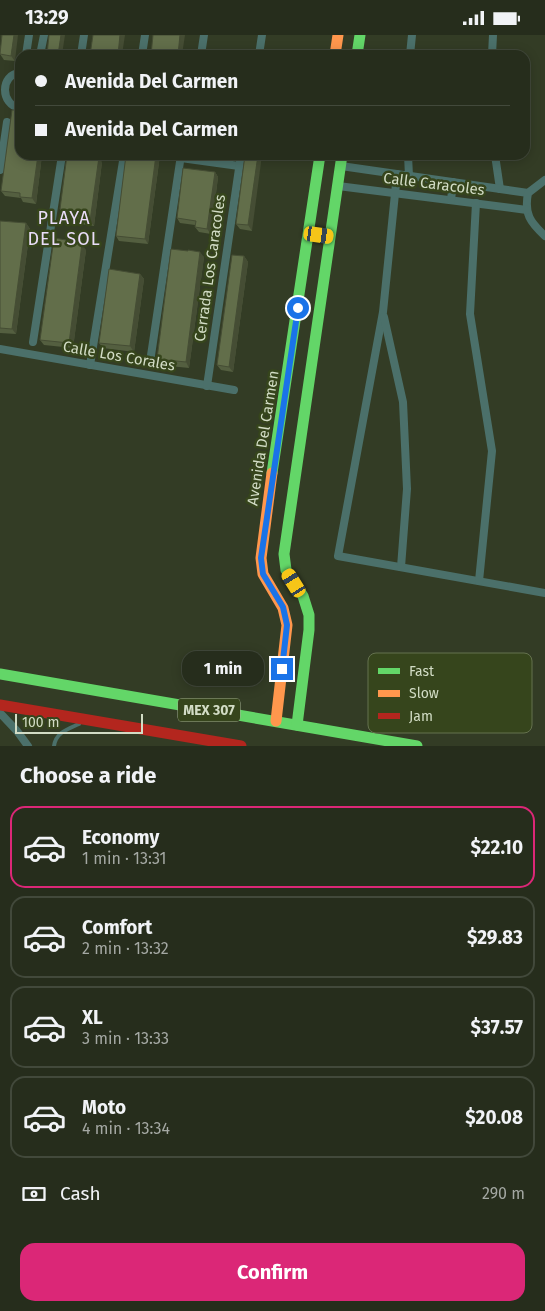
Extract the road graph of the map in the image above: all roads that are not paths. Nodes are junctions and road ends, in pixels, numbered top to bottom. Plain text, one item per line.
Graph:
1 (29, 35) edge
2 (44, 35) edge
3 (84, 35) edge
4 (145, 35) edge
5 (204, 35) edge
6 (262, 35) edge
7 (338, 35) edge
8 (360, 35) edge
9 (412, 35) edge
10 (493, 35) edge
11 (27, 50) edge
12 (41, 50) edge
13 (82, 50) edge
14 (143, 50) edge
15 (202, 50) edge
16 (260, 50) edge
17 (336, 50) edge
18 (358, 50) edge
19 (410, 50) edge
20 (492, 50) edge
21 (15, 74) edge
22 (2, 83) edge
23 (2, 99) edge
24 (15, 107) edge
25 (7, 122) dead end
26 (2, 142) edge
27 (61, 160) edge
28 (123, 160) edge
29 (181, 160) edge
30 (200, 160) edge
31 (240, 160) edge
32 (319, 160) edge
33 (408, 160) edge
34 (496, 160) edge
35 (342, 161) edge
36 (239, 166) junction
37 (0, 170) edge
38 (396, 174) junction
39 (409, 176) junction
40 (545, 180) edge
41 (453, 183) junction
42 (338, 186) junction
43 (500, 189) junction
44 (394, 193) junction
45 (528, 193) junction
46 (451, 200) junction
47 (476, 203) junction
48 (527, 210) junction
49 (309, 234) junction
50 (545, 236) edge
51 (330, 237) junction
52 (383, 312) junction
53 (33, 342) dead end
54 (0, 349) edge
55 (150, 361) dead end
56 (90, 365) junction
57 (207, 386) junction
58 (234, 390) dead end
59 (284, 476) junction
60 (401, 567) junction
61 (479, 581) junction
62 (545, 593) edge
63 (286, 641) junction
64 (307, 643) junction
65 (0, 674) edge
66 (281, 679) junction
67 (302, 682) junction
68 (0, 705) edge
69 (0, 713) edge
70 (88, 720) junction
71 (276, 721) junction
72 (297, 725) junction
73 (28, 746) edge
74 (54, 746) edge
75 (241, 746) edge
76 (417, 746) edge

1 - 11 street
2 - 12 street
3 - 13 street
4 - 14 street
5 - 15 street
6 - 16 street
7 - 17 main road
8 - 18 main road
9 - 19 street
10 - 20 street
21 - 22 street
22 - 23 street
23 - 24 street
25 - 26 street
26 - 37 street
27 - 53 street
28 - 56 street
29 - 55 street
30 - 36 street
31 - 36 street, Cerrada Los Caracoles
32 - 49 main road, Avenida Del Carmen
33 - 39 street
34 - 43 street
35 - 38 street, Calle Caracoles
35 - 42 main road, Avenida Del Carmen
36 - 57 street, Cerrada Los Caracoles
38 - 39 street, Calle Caracoles
38 - 44 street
39 - 41 street, Calle Caracoles
40 - 45 street
41 - 43 street, Calle Caracoles
41 - 46 street
42 - 44 street, Calle Caracoles
42 - 51 main road, Avenida Del Carmen
43 - 45 street, Calle Caracoles
44 - 46 street, Calle Caracoles
44 - 52 street
45 - 48 street
46 - 47 street, Calle Caracoles
47 - 48 street, Calle Caracoles
47 - 61 street
48 - 50 street
49 - 51 main road
49 - 59 main road, Avenida Del Carmen
51 - 59 main road, Avenida Del Carmen
52 - 60 street
52 - 60 street
54 - 56 street, Calle Los Corales
56 - 57 street, Calle Los Corales
57 - 58 street, Calle Los Corales
59 - 63 main road, Avenida Del Carmen
59 - 64 main road, Avenida Del Carmen
60 - 61 street
61 - 62 street
63 - 64 main road
63 - 66 main road, Avenida Del Carmen
64 - 67 main road, Avenida Del Carmen
65 - 71 main road, MEX 307
66 - 67 main road
66 - 71 main road, Avenida Del Carmen
67 - 72 main road, Avenida Del Carmen
68 - 70 main road, MEX 307
69 - 73 street
70 - 74 lane
70 - 75 main road, MEX 307
71 - 72 main road, MEX 307
72 - 76 main road, MEX 307

